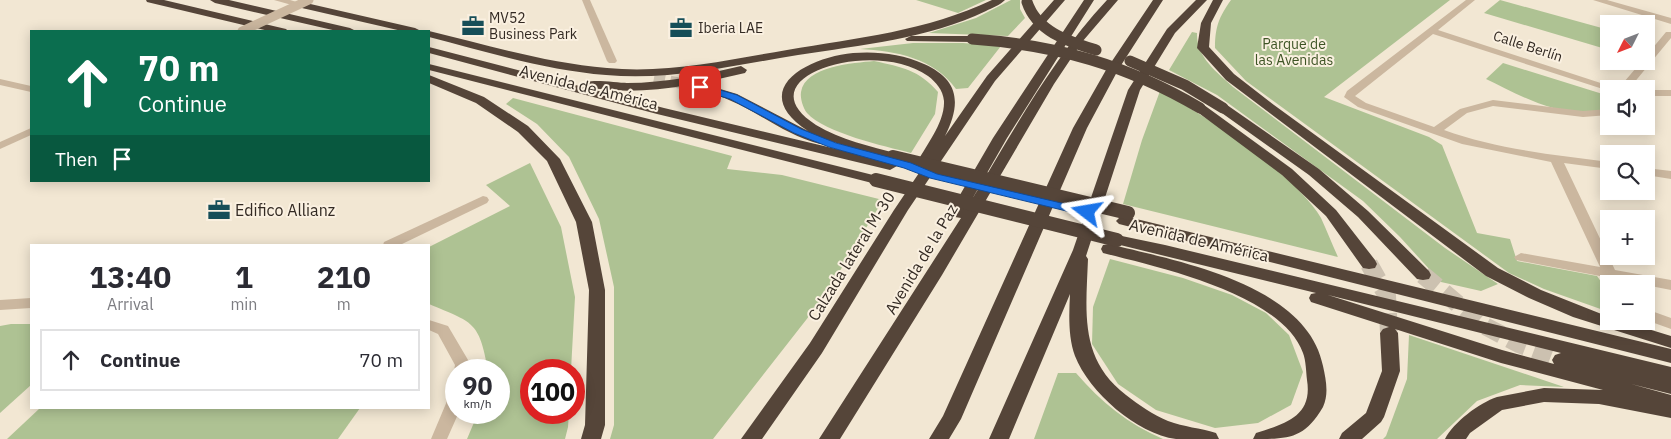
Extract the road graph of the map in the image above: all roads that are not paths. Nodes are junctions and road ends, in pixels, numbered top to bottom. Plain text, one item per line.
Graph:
1 (151, 0) edge
2 (215, 0) edge
3 (278, 0) edge
4 (586, 0) edge
5 (1000, 0) edge
6 (1028, 0) edge
7 (1060, 0) edge
8 (1089, 0) edge
9 (1113, 0) edge
10 (1158, 0) edge
11 (1202, 0) edge
12 (1218, 0) edge
13 (1470, 0) edge
14 (1597, 0) edge
15 (1614, 0) edge
16 (307, 3) edge
17 (1671, 16) edge
18 (1671, 21) edge
19 (244, 30) edge
20 (278, 30) edge
21 (346, 30) edge
22 (390, 30) edge
23 (411, 30) edge
24 (1432, 31) junction
25 (430, 34) edge
26 (1669, 34) dead end
27 (430, 39) edge
28 (841, 44) junction
29 (430, 50) edge
30 (781, 60) junction
31 (612, 61) dead end
32 (430, 67) edge
33 (501, 68) junction
34 (654, 78) tunnel mouth
35 (430, 79) edge
36 (1631, 80) edge
37 (0, 82) edge
38 (1600, 85) edge
39 (700, 87) tunnel mouth
40 (30, 89) edge
41 (1671, 93) edge
42 (1655, 94) edge
43 (1600, 113) edge
44 (1432, 131) junction
45 (30, 132) edge
46 (0, 146) edge
47 (1556, 159) junction
48 (891, 162) junction
49 (1600, 165) edge
50 (1655, 172) edge
51 (1671, 175) edge
52 (483, 200) dead end
53 (901, 210) junction
54 (1126, 217) junction
55 (953, 243) junction
56 (391, 244) edge
57 (1119, 244) junction
58 (1080, 250) junction
59 (1521, 257) dead end
60 (1369, 264) tunnel mouth
61 (1423, 275) tunnel mouth
62 (1600, 275) edge
63 (1611, 275) edge
64 (1655, 283) edge
65 (1671, 285) edge
66 (30, 303) edge
67 (0, 305) edge
68 (1655, 318) edge
69 (1671, 324) edge
70 (430, 325) edge
71 (1390, 334) tunnel mouth
72 (1671, 342) edge
73 (1671, 356) edge
74 (459, 359) edge
75 (1561, 360) tunnel mouth
76 (1671, 374) edge
77 (1671, 387) edge
78 (1671, 402) edge
79 (1671, 411) edge
80 (446, 424) edge
81 (439, 439) edge
82 (591, 439) edge
83 (751, 439) edge
84 (829, 439) edge
85 (939, 439) edge
86 (999, 439) edge
87 (1209, 439) edge
88 (1263, 439) edge
89 (1349, 439) edge
90 (1454, 439) edge

1 - 20 highway
2 - 21 highway
3 - 16 street
4 - 31 street
5 - 28 highway
6 - 61 highway, bridge
7 - 53 highway, Calzada lateral M-30
8 - 55 highway
9 - 55 highway, Avenida de la Paz
10 - 85 highway
11 - 58 highway
12 - 72 highway
13 - 24 street
14 - 18 street
15 - 17 street
16 - 19 street, bridge
16 - 22 highway
16 - 23 highway
24 - 38 street, Calle Berlín
24 - 44 street
25 - 28 highway
26 - 36 street
27 - 34 highway
28 - 30 highway
29 - 33 highway, Avenida de América
30 - 33 highway
30 - 60 highway, bridge
32 - 57 highway, Avenida de América, bridge
33 - 48 highway, Avenida de América
35 - 82 highway
37 - 40 street
39 - 48 highway
41 - 42 street
43 - 44 street
44 - 47 street
45 - 46 street
47 - 49 street
47 - 63 street
48 - 53 highway
48 - 54 highway, Avenida de América, bridge
48 - 54 highway, Avenida de América
50 - 51 street
52 - 56 street
53 - 83 highway, Calzada lateral M-30
54 - 73 highway, Avenida de América
55 - 84 highway, Avenida de la Paz
57 - 76 highway, Avenida de América
57 - 78 highway
57 - 88 highway
58 - 86 highway
58 - 87 highway
59 - 62 street
64 - 65 street
66 - 67 street
68 - 69 street
70 - 74 street
71 - 89 highway
75 - 77 highway
79 - 90 highway
80 - 81 street

